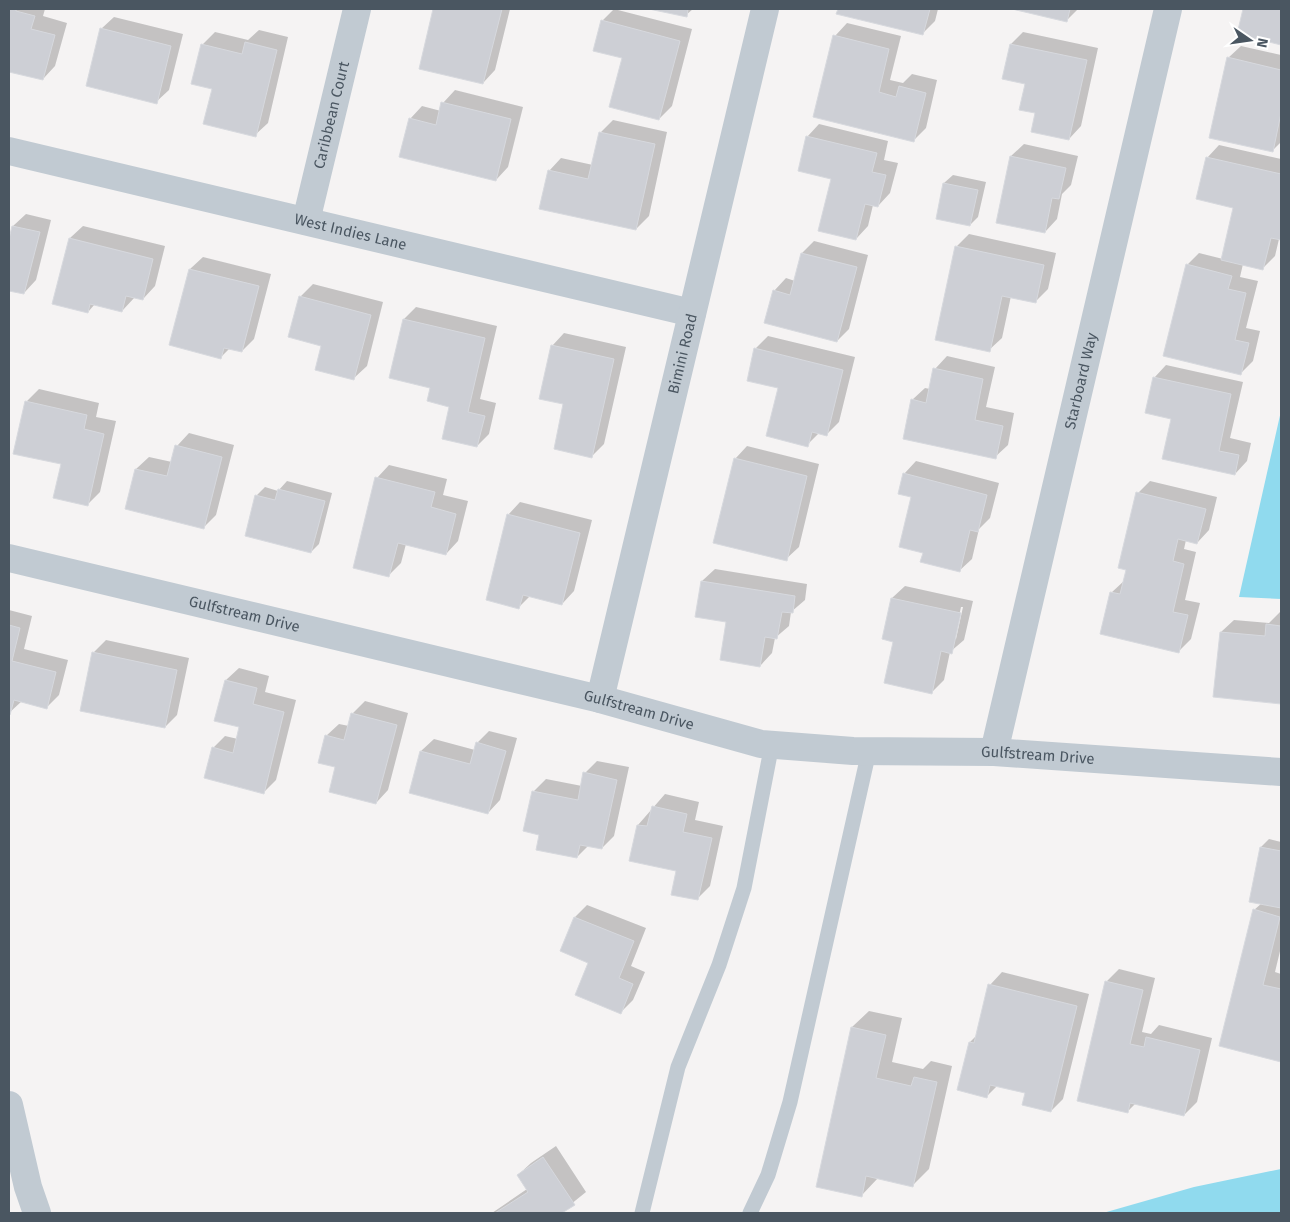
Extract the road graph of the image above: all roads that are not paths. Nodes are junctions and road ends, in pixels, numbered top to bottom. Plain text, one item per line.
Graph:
1 (357, 9) edge
2 (765, 9) edge
3 (1168, 9) edge
4 (9, 150) edge
5 (306, 221) junction
6 (692, 313) junction
7 (9, 558) edge
8 (600, 699) junction
9 (772, 744) junction
10 (869, 751) junction
11 (994, 752) junction
12 (1281, 772) edge
13 (9, 1105) edge
14 (37, 1213) edge
15 (642, 1213) edge
16 (750, 1213) edge

1 - 5 street, Caribbean Court
2 - 6 street, Bimini Road
3 - 11 street, Starboard Way
4 - 5 street, West Indies Lane
5 - 6 street, West Indies Lane
6 - 8 street, Bimini Road
7 - 8 street, Gulfstream Drive
8 - 9 street, Gulfstream Drive
9 - 10 street, Gulfstream Drive
9 - 15 lane
10 - 11 street, Gulfstream Drive
10 - 16 lane
11 - 12 street, Gulfstream Drive
13 - 14 street

